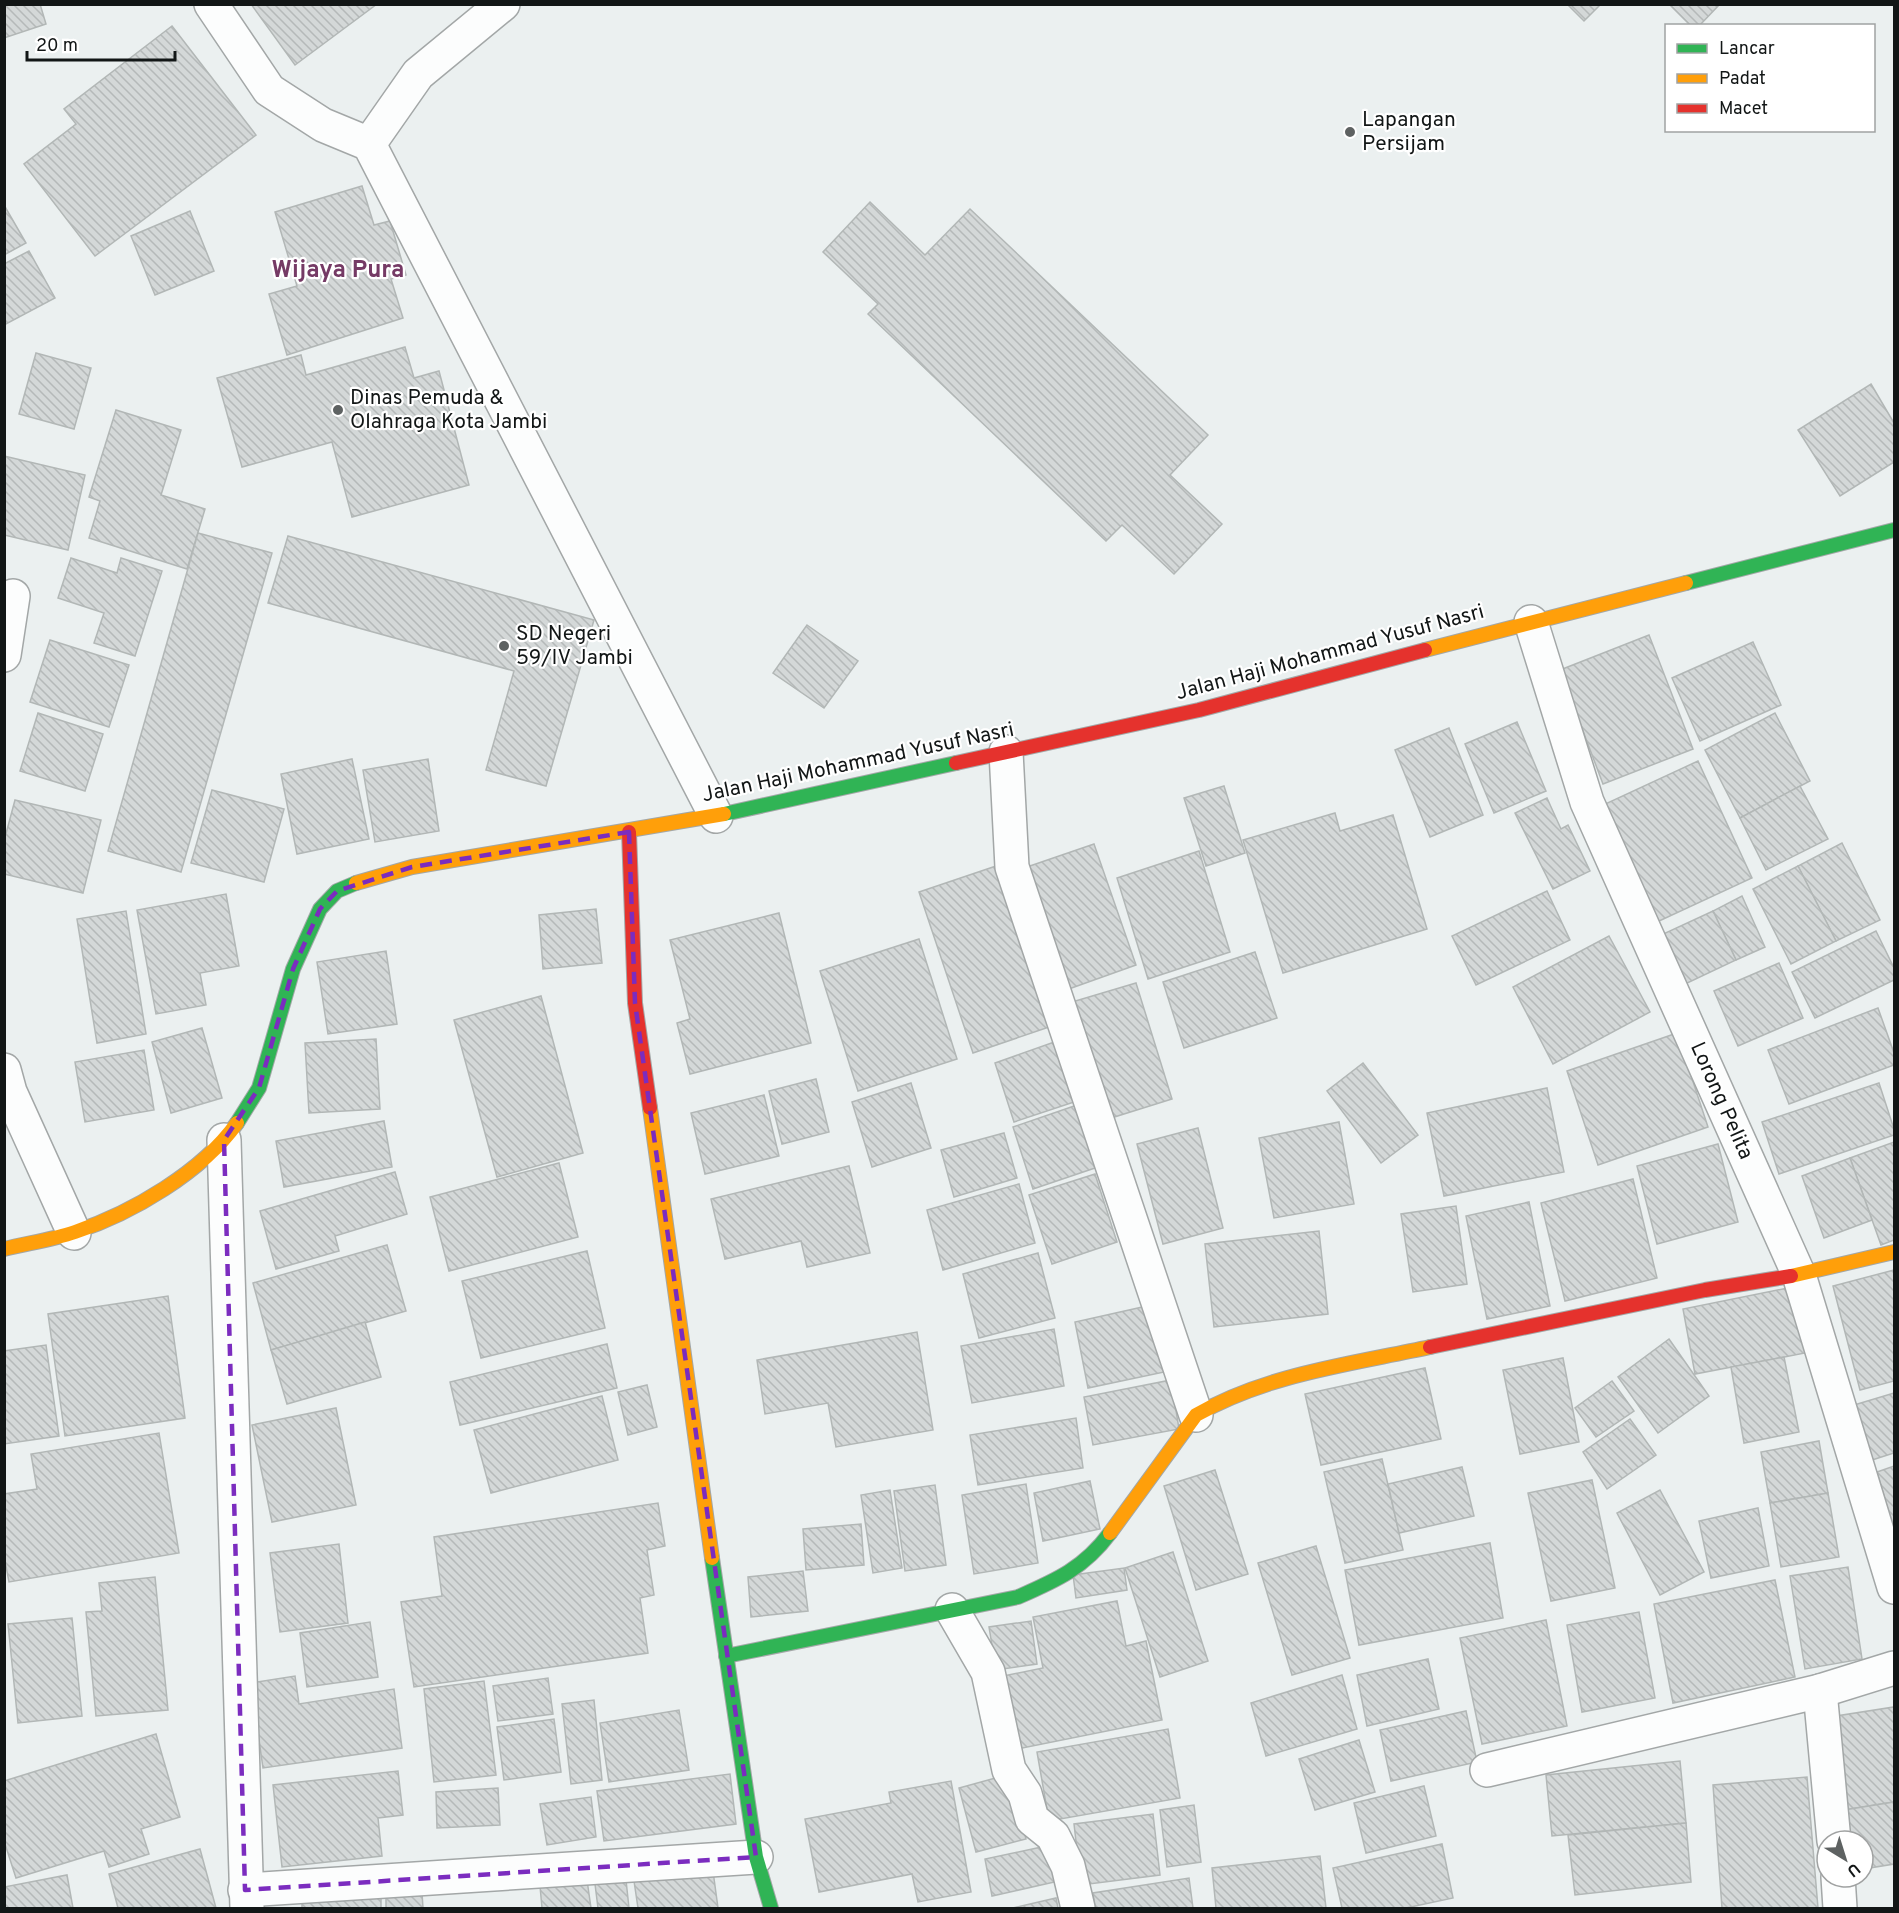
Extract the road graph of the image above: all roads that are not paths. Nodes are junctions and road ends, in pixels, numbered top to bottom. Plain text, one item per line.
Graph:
1 (211, 4) edge
2 (503, 4) edge
3 (369, 144) junction
4 (1894, 530) edge
5 (13, 596) dead end
6 (1531, 622) junction
7 (4, 655) edge
8 (1006, 752) junction
9 (716, 816) junction
10 (629, 832) junction
11 (4, 1070) edge
12 (224, 1140) junction
13 (74, 1233) junction
14 (4, 1249) edge
15 (1894, 1252) edge
16 (1799, 1275) junction
17 (1196, 1415) junction
18 (1894, 1587) edge
19 (952, 1610) junction
20 (726, 1656) junction
21 (1894, 1668) edge
22 (1820, 1691) junction
23 (1488, 1770) dead end
24 (1833, 1829) edge
25 (756, 1857) junction
26 (1839, 1889) edge
27 (246, 1899) edge
28 (771, 1908) edge
29 (1078, 1908) edge
30 (1840, 1908) edge

1 - 3 street
2 - 3 street
3 - 9 street
4 - 6 street, Jalan Haji Mohammad Yusuf Nasri
5 - 7 street
6 - 8 street, Jalan Haji Mohammad Yusuf Nasri
6 - 16 street, Lorong Pelita
8 - 9 street, Jalan Haji Mohammad Yusuf Nasri
8 - 17 street
9 - 10 street, Jalan Haji Mohammad Yusuf Nasri
10 - 12 street, Jalan Haji Mohammad Yusuf Nasri
10 - 20 street
11 - 13 street
12 - 13 street, Jalan Haji Mohammad Yusuf Nasri
12 - 27 street
13 - 14 street, Jalan Haji Mohammad Yusuf Nasri
15 - 16 street
16 - 17 street
16 - 18 street, Lorong Pelita
17 - 19 street
19 - 20 street
19 - 29 street
20 - 25 street
21 - 22 street
22 - 23 street
22 - 24 street
25 - 27 street
25 - 28 street
26 - 30 street

